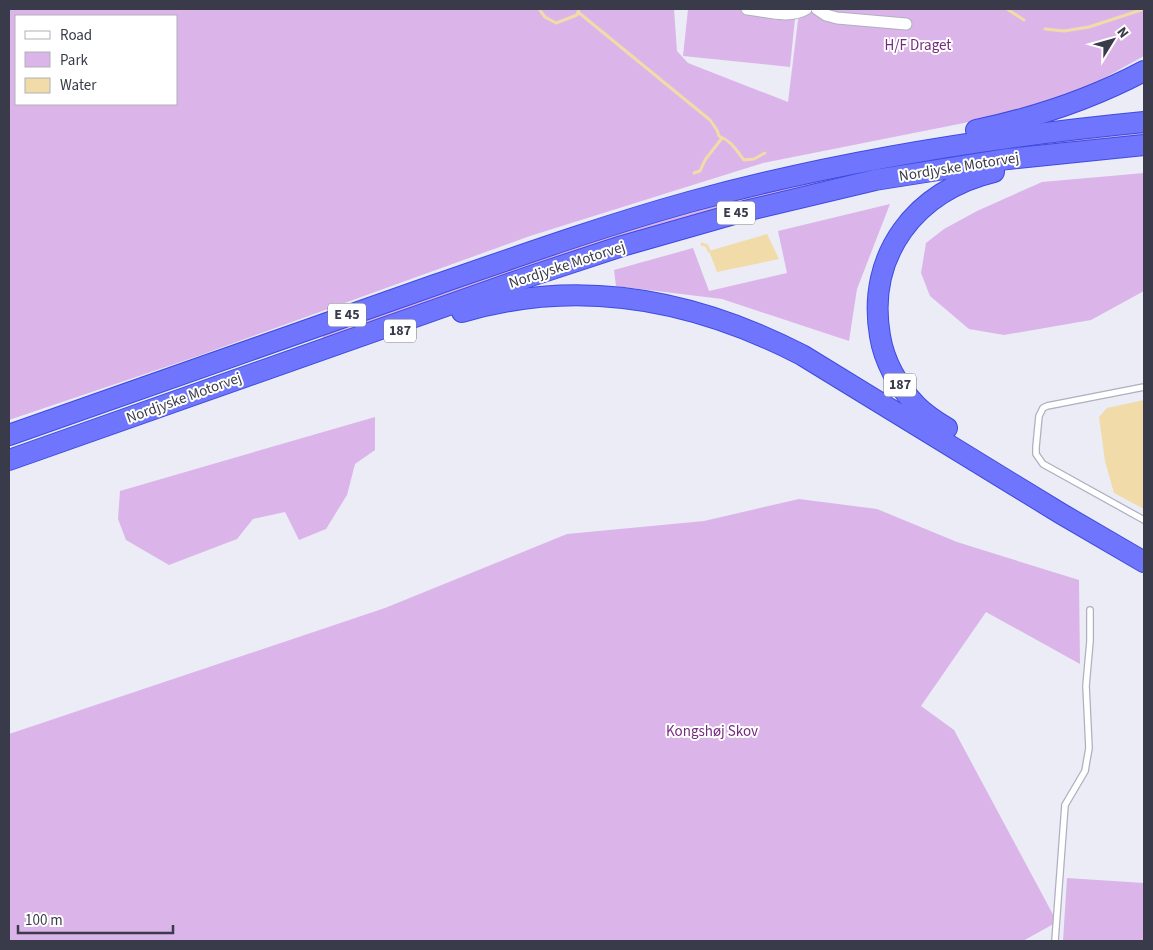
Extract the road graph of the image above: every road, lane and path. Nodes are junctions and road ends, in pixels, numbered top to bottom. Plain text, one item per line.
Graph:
1 (747, 9) edge
2 (806, 9) edge
3 (817, 9) edge
4 (906, 24) dead end
5 (1144, 71) edge
6 (1144, 122) edge
7 (1144, 145) edge
8 (1144, 155) edge
9 (688, 202) junction
10 (263, 370) junction
11 (1144, 387) edge
12 (9, 435) edge
13 (9, 460) edge
14 (1144, 520) edge
15 (1144, 546) edge
16 (1144, 562) edge
17 (1090, 610) dead end
18 (1055, 941) edge

1 - 2 street
3 - 4 street
5 - 9 highway
6 - 9 highway, Nordjyske Motorvej / E 45
7 - 10 highway, Nordjyske Motorvej / E 45
8 - 15 highway, 187
9 - 12 highway, Nordjyske Motorvej / E 45
10 - 13 highway, Nordjyske Motorvej / E 45
10 - 16 highway, 187
11 - 14 lane
17 - 18 lane

